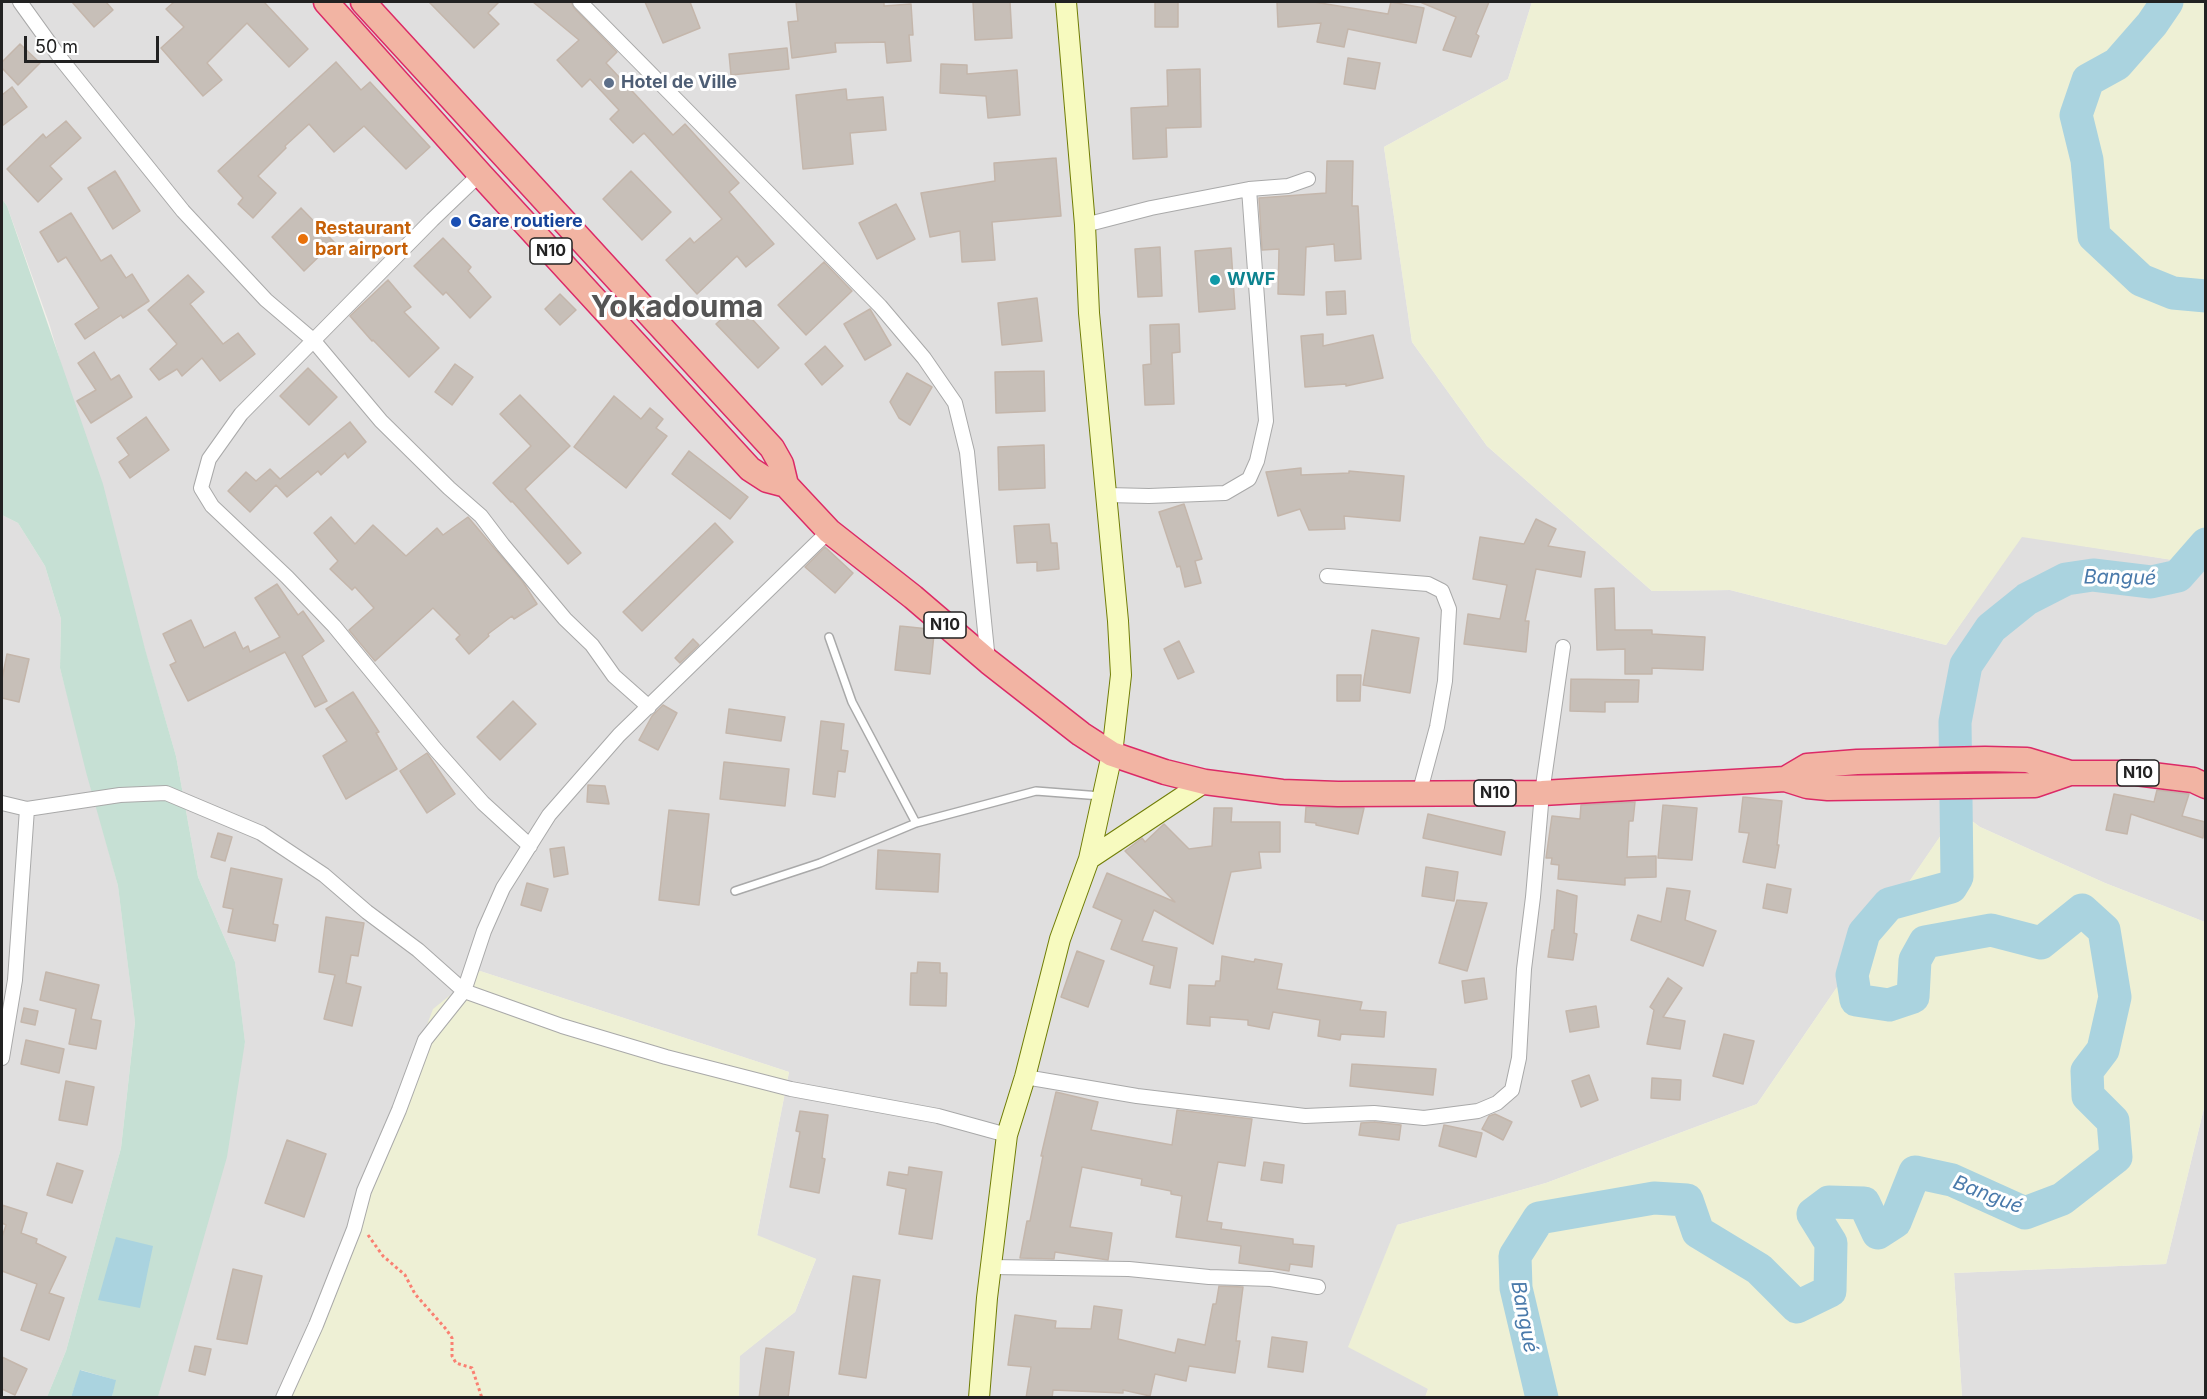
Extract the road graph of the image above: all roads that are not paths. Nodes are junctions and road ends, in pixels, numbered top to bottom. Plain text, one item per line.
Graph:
1 (20, 2) edge
2 (326, 2) edge
3 (363, 2) edge
4 (580, 2) edge
5 (1066, 2) edge
6 (480, 174) junction
7 (1308, 179) dead end
8 (1249, 189) junction
9 (1085, 225) junction
10 (313, 340) junction
11 (786, 485) junction
12 (1107, 495) junction
13 (829, 531) junction
14 (1327, 576) dead end
15 (829, 637) dead end
16 (1563, 647) dead end
17 (989, 662) junction
18 (649, 707) junction
19 (1112, 754) junction
20 (2070, 773) junction
21 (1785, 779) junction
22 (2201, 781) edge
23 (1205, 782) junction
24 (1542, 793) junction
25 (1419, 794) junction
26 (1103, 796) junction
27 (2, 802) edge
28 (27, 809) junction
29 (916, 823) junction
30 (530, 846) junction
31 (1089, 859) junction
32 (735, 891) dead end
33 (464, 991) junction
34 (2, 1058) edge
35 (1025, 1077) junction
36 (1008, 1135) junction
37 (991, 1267) junction
38 (1318, 1287) dead end
39 (283, 1398) edge
40 (979, 1398) edge

1 - 10 street
2 - 6 highway, N10
3 - 11 highway, N10
4 - 17 street
5 - 9 main road
6 - 10 street
6 - 11 highway, N10
7 - 8 street
8 - 9 street
8 - 12 street
9 - 12 main road
10 - 18 street
10 - 30 street
11 - 13 highway, N10
12 - 19 main road
13 - 17 highway, N10
13 - 18 street
14 - 25 street
15 - 29 lane
16 - 24 street
17 - 19 highway, N10
18 - 30 street
19 - 23 highway, N10
19 - 26 main road
20 - 21 highway, N10
20 - 21 highway, N10
20 - 22 highway, N10
21 - 24 highway, N10
23 - 25 highway, N10
23 - 31 main road
24 - 25 highway, N10
24 - 35 street
26 - 29 lane
26 - 31 main road
27 - 28 street
28 - 33 street
28 - 34 street
29 - 32 lane
30 - 33 street
31 - 35 main road
33 - 36 street
33 - 39 street
35 - 36 main road
36 - 37 main road
37 - 38 street
37 - 40 main road

